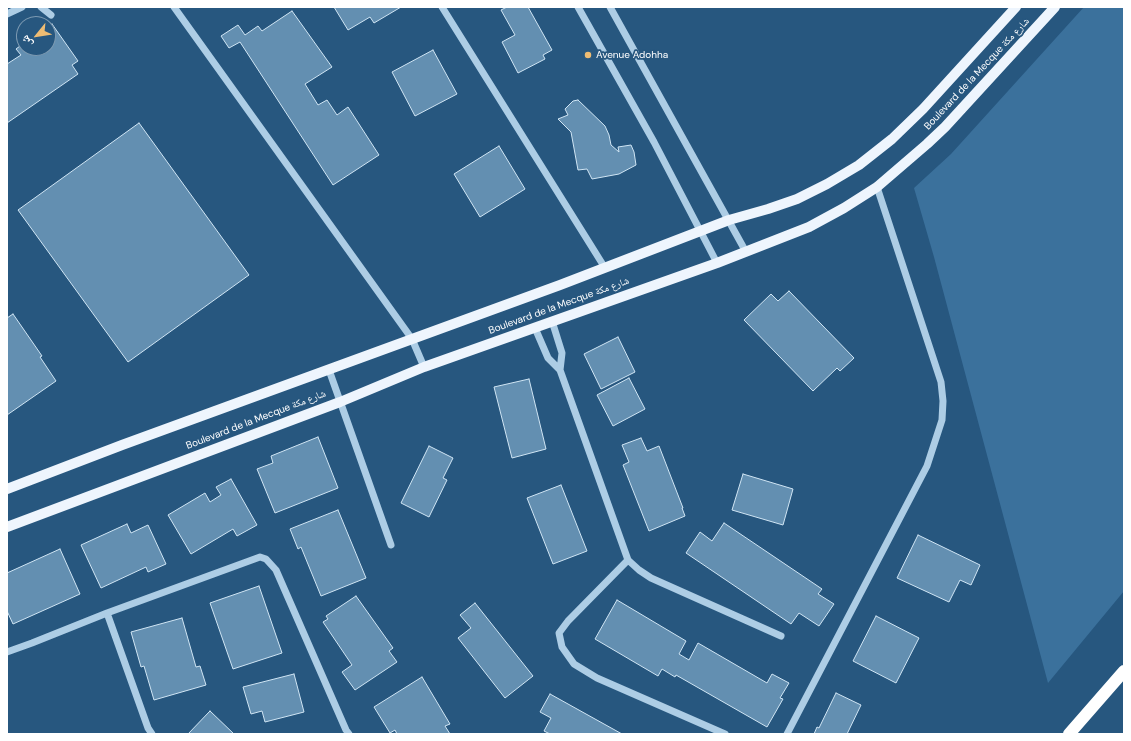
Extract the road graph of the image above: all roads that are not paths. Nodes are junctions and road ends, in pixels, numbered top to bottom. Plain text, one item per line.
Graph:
1 (22, 7) edge
2 (41, 7) edge
3 (174, 7) edge
4 (442, 7) edge
5 (578, 7) edge
6 (610, 7) edge
7 (1016, 7) edge
8 (1055, 7) edge
9 (7, 14) edge
10 (51, 15) dead end
11 (876, 186) junction
12 (729, 220) junction
13 (701, 231) junction
14 (746, 252) junction
15 (717, 263) junction
16 (605, 268) junction
17 (552, 321) junction
18 (535, 328) junction
19 (412, 340) junction
20 (424, 367) junction
21 (329, 370) junction
22 (560, 370) junction
23 (340, 402) junction
24 (7, 490) edge
25 (7, 527) edge
26 (391, 545) dead end
27 (628, 560) junction
28 (107, 613) junction
29 (781, 636) dead end
30 (7, 652) edge
31 (1124, 671) edge
32 (152, 734) edge
33 (349, 734) edge
34 (725, 734) edge
35 (787, 734) edge
36 (1069, 734) edge

1 - 9 street
2 - 10 street
3 - 19 street
4 - 16 street
5 - 13 street
6 - 12 street
7 - 12 main road, Boulevard de la Mecque شارع مكة
8 - 11 main road, Boulevard de la Mecque شارع مكة
11 - 14 main road, Boulevard de la Mecque شارع مكة
11 - 35 street
12 - 13 main road, Boulevard de la Mecque شارع مكة
12 - 14 street
13 - 15 street
13 - 16 main road, Boulevard de la Mecque شارع مكة
14 - 15 main road, Boulevard de la Mecque شارع مكة
15 - 17 main road, Boulevard de la Mecque شارع مكة
16 - 19 main road, Boulevard de la Mecque شارع مكة
17 - 18 main road, Boulevard de la Mecque شارع مكة
17 - 22 street
18 - 20 main road, Boulevard de la Mecque شارع مكة
18 - 22 street
19 - 20 street
19 - 21 main road, Boulevard de la Mecque شارع مكة
20 - 23 main road, Boulevard de la Mecque شارع مكة
21 - 23 street
21 - 24 main road, Boulevard de la Mecque شارع مكة
22 - 27 street
23 - 25 main road, Boulevard de la Mecque شارع مكة
23 - 26 street
27 - 29 street
27 - 34 street
28 - 30 street
28 - 32 street
28 - 33 street
31 - 36 highway

